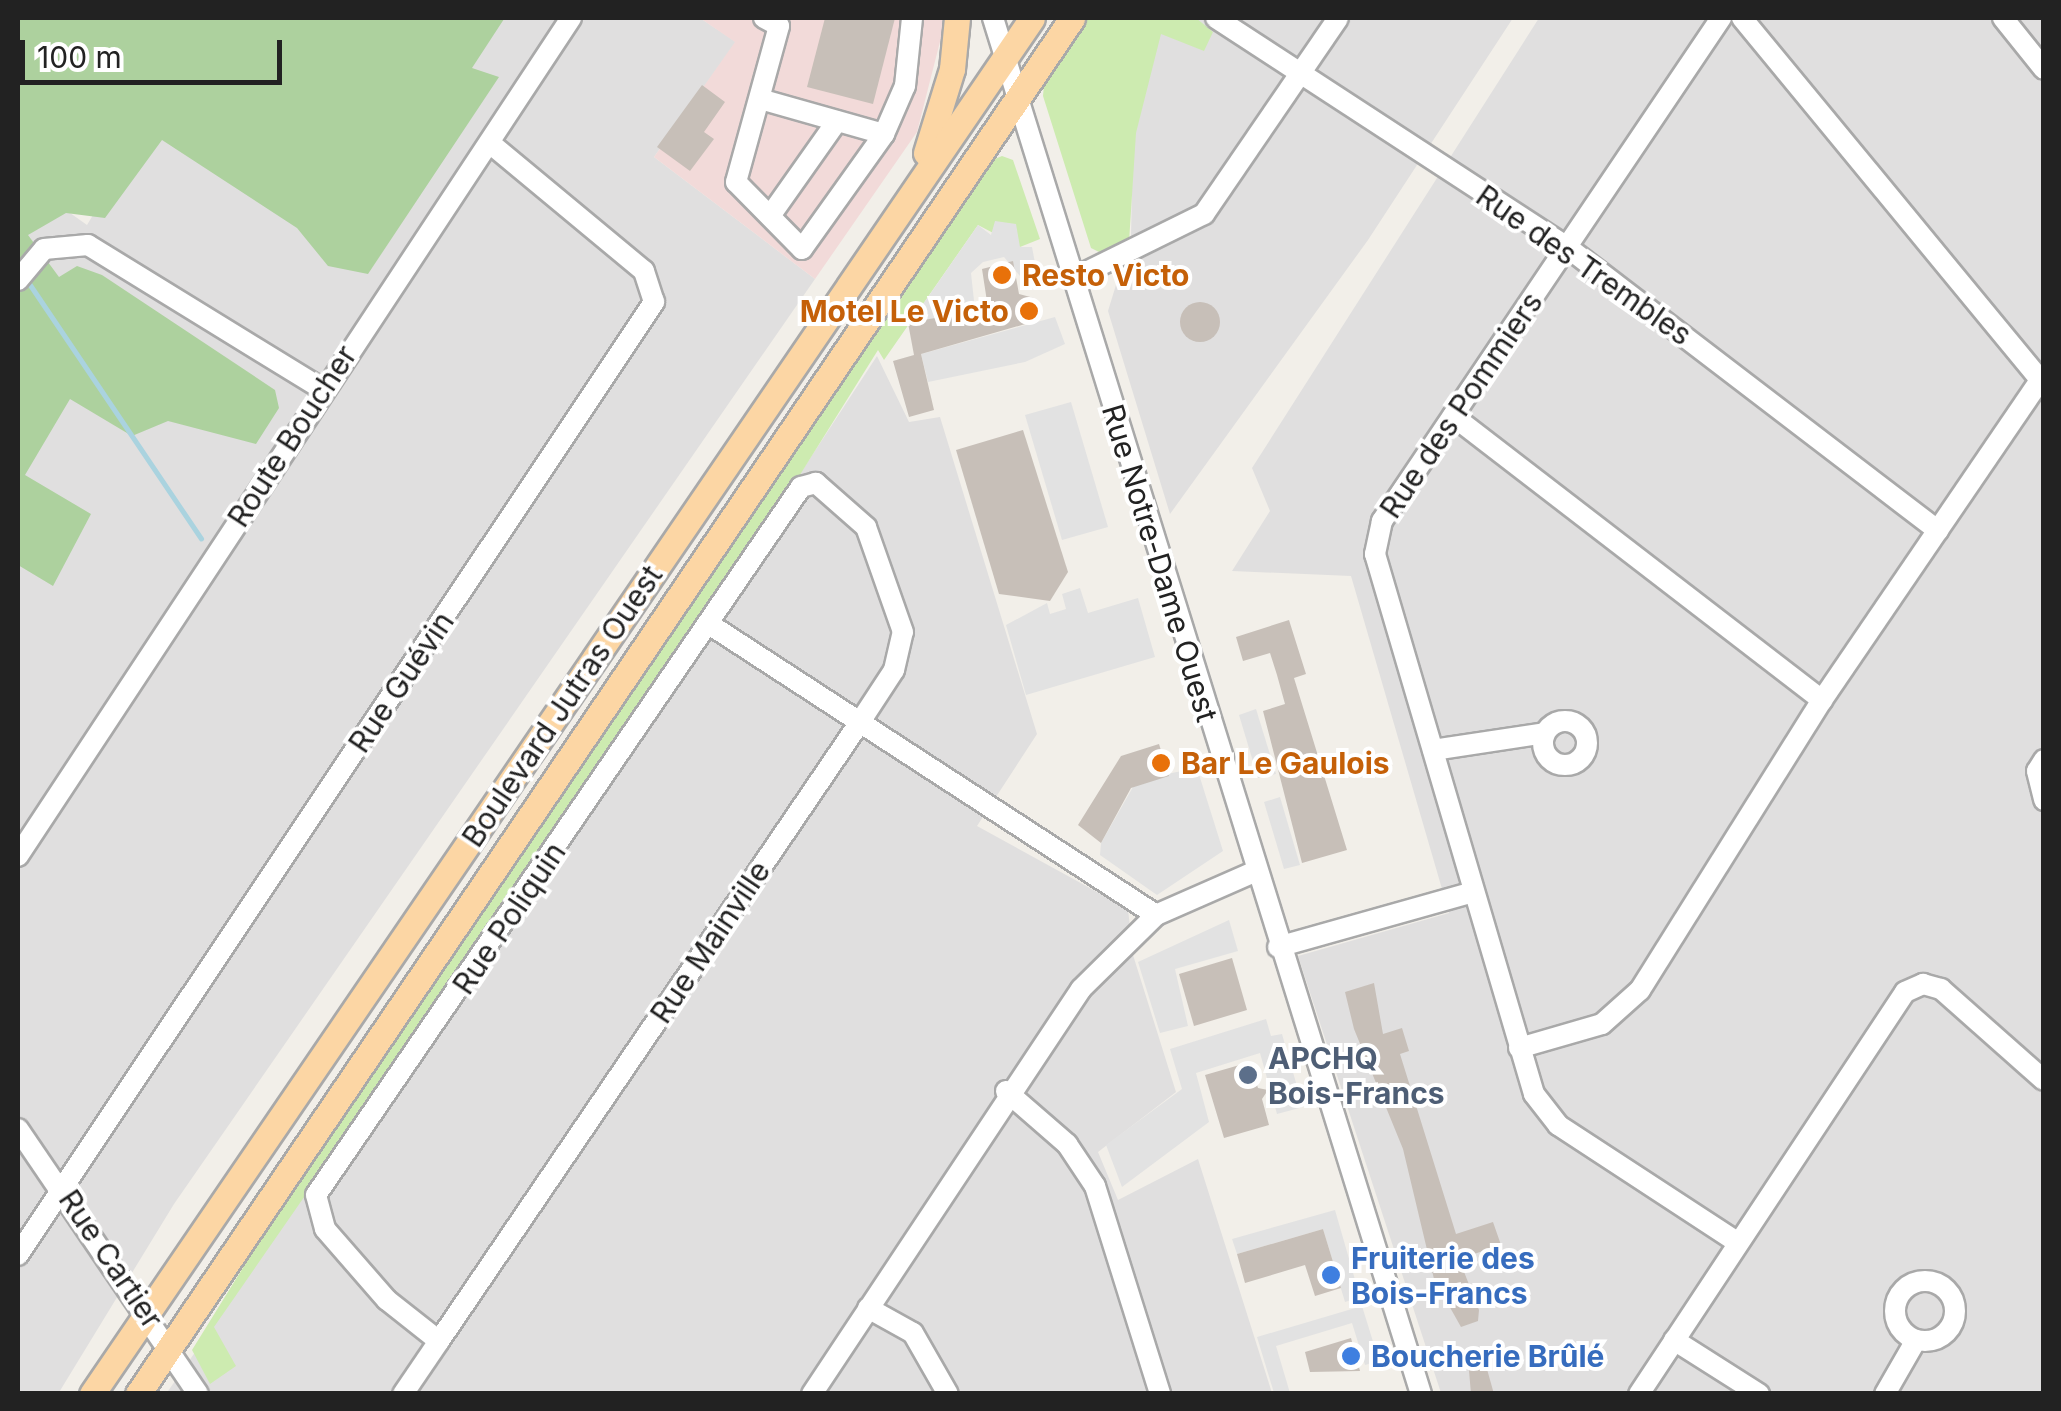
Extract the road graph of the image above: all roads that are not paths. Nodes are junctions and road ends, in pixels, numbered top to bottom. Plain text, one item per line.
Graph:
1 (571, 18) edge
2 (912, 18) edge
3 (957, 18) edge
4 (993, 18) edge
5 (1032, 18) edge
6 (1072, 18) edge
7 (1216, 18) edge
8 (1338, 18) edge
9 (1721, 18) edge
10 (1742, 18) edge
11 (2004, 18) edge
12 (775, 21) edge
13 (1005, 55) junction
14 (2044, 68) edge
15 (1300, 75) junction
16 (1018, 95) junction
17 (760, 99) junction
18 (837, 121) junction
19 (884, 134) junction
20 (490, 143) junction
21 (914, 188) junction
22 (770, 216) junction
23 (1566, 247) junction
24 (1074, 278) junction
25 (18, 280) edge
26 (2042, 378) edge
27 (322, 389) junction
28 (1453, 416) junction
29 (816, 483) joint
30 (1938, 531) junction
31 (709, 624) junction
32 (1822, 700) junction
33 (860, 722) junction
34 (1545, 733) dead end
35 (1433, 750) junction
36 (2044, 760) edge
37 (2044, 800) edge
38 (18, 856) edge
39 (1254, 872) junction
40 (1470, 893) junction
41 (1156, 916) junction
42 (1278, 947) junction
43 (1520, 1048) junction
44 (2044, 1080) edge
45 (1006, 1091) junction
46 (18, 1130) edge
47 (62, 1184) junction
48 (1738, 1243) junction
49 (18, 1255) edge
50 (868, 1308) junction
51 (146, 1310) junction
52 (439, 1340) junction
53 (1674, 1340) junction
54 (1916, 1340) dead end
55 (168, 1346) junction
56 (92, 1394) edge
57 (138, 1394) edge
58 (198, 1394) edge
59 (402, 1394) edge
60 (812, 1394) edge
61 (948, 1394) edge
62 (1160, 1394) edge
63 (1421, 1394) edge
64 (1639, 1394) edge
65 (1759, 1394) edge
66 (1885, 1394) edge

1 - 20 street, Route Boucher
2 - 19 street
3 - 21 main road
4 - 13 street, Rue Notre-Dame Ouest
5 - 13 main road, Boulevard Jutras Ouest
6 - 16 main road, Boulevard Jutras Ouest
7 - 15 street, Rue des Trembles
8 - 15 street
9 - 23 street, Rue des Pommiers
10 - 26 street
11 - 14 street
12 - 17 street
13 - 16 street, Rue Notre-Dame Ouest
13 - 21 main road, Boulevard Jutras Ouest
15 - 23 street, Rue des Trembles
15 - 24 street
16 - 24 street, Rue Notre-Dame Ouest
16 - 55 main road, Boulevard Jutras Ouest
17 - 18 street
17 - 22 street
18 - 19 street
18 - 22 street
19 - 22 street
20 - 27 street, Route Boucher
20 - 47 street, Rue Guévin
21 - 51 main road, Boulevard Jutras Ouest
23 - 28 street, Rue des Pommiers
23 - 30 street, Rue des Trembles
24 - 39 street, Rue Notre-Dame Ouest
25 - 27 street
26 - 30 street
27 - 38 street, Route Boucher
28 - 32 street
28 - 35 street, Rue des Pommiers
29 - 31 street, Rue Poliquin
29 - 33 street, Rue Mainville
30 - 32 street
31 - 33 street
31 - 52 street, Rue Poliquin
32 - 43 street
33 - 41 street
33 - 52 street, Rue Mainville
34 - 35 street
35 - 40 street, Rue des Pommiers
36 - 37 street
39 - 41 street
39 - 42 street, Rue Notre-Dame Ouest
40 - 42 street
40 - 43 street, Rue des Pommiers
41 - 45 street
42 - 63 street, Rue Notre-Dame Ouest
43 - 48 street, Rue des Pommiers
44 - 48 street
45 - 50 street
45 - 62 street
46 - 47 street, Rue Cartier
47 - 49 street, Rue Guévin
47 - 51 street, Rue Cartier
48 - 53 street
50 - 60 street
50 - 61 street
51 - 55 street, Rue Cartier
51 - 56 main road, Boulevard Jutras Ouest
52 - 59 street, Rue Mainville
53 - 64 street
53 - 65 street
54 - 66 street
55 - 57 main road, Boulevard Jutras Ouest
55 - 58 street, Rue Cartier

